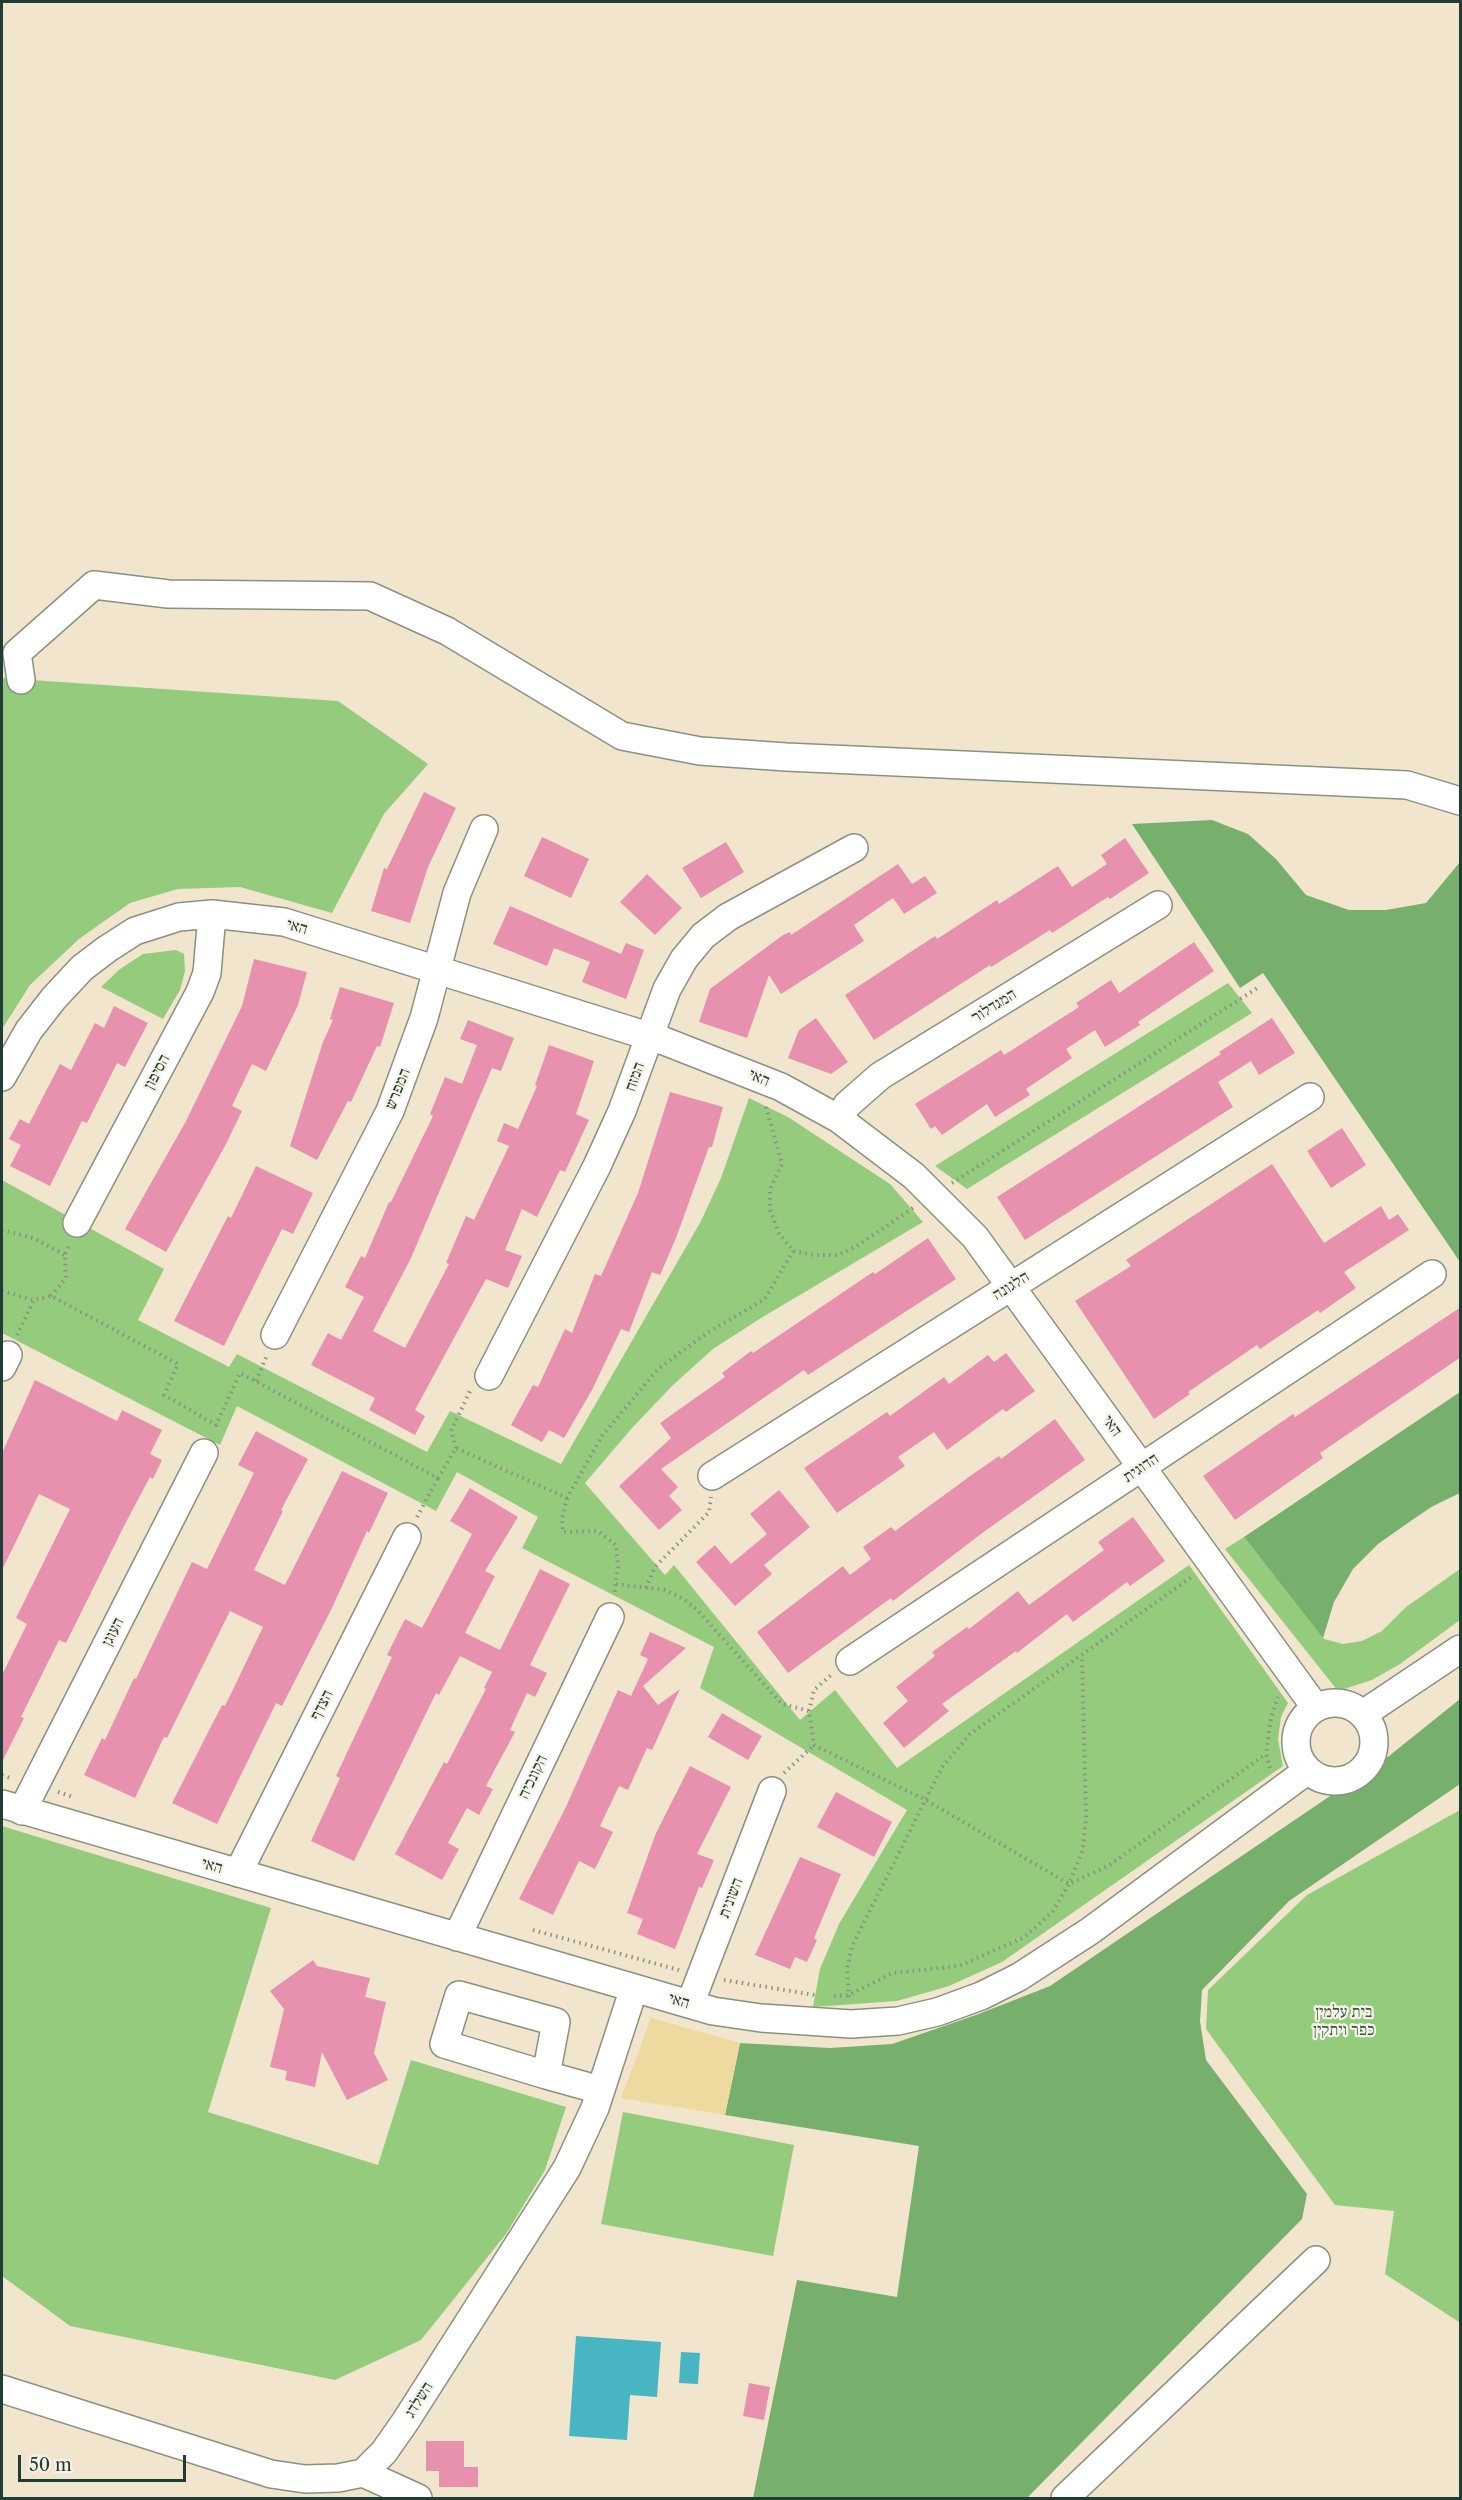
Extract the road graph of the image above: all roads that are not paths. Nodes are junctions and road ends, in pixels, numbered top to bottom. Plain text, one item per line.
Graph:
1 (21, 680) dead end
2 (1461, 801) edge
3 (484, 829) dead end
4 (854, 848) dead end
5 (1158, 905) dead end
6 (213, 914) junction
7 (437, 970) junction
8 (650, 1037) junction
9 (2, 1077) edge
10 (1311, 1096) dead end
11 (839, 1119) junction
12 (77, 1223) road end
13 (1432, 1274) dead end
14 (1011, 1287) junction
15 (275, 1335) dead end
16 (489, 1376) road end
17 (204, 1453) dead end
18 (1142, 1468) junction
19 (712, 1476) road end
20 (407, 1537) road end
21 (610, 1617) road end
22 (1461, 1649) edge
23 (850, 1661) road end
24 (1316, 1708) junction
25 (1363, 1714) junction
26 (1308, 1770) junction
27 (772, 1791) road end
28 (12, 1808) edge
29 (238, 1873) junction
30 (456, 1936) junction
31 (634, 1988) junction
32 (690, 2004) junction
33 (546, 2075) dead end
34 (600, 2090) junction
35 (1316, 2260) dead end
36 (2, 2389) edge
37 (363, 2473) junction
38 (418, 2499) edge
39 (1065, 2499) edge

1 - 2 street
3 - 7 street, המפרש
4 - 8 street, המזח
5 - 11 street, המגדלור
6 - 7 street, האי
6 - 9 street, האי
6 - 12 street, הסיפון
7 - 8 street, האי
7 - 15 street, המפרש
8 - 11 street, האי
8 - 16 street, המזח
10 - 14 street, הלגונה
11 - 14 street, האי
13 - 18 street, הדוגית
14 - 18 street, האי
14 - 19 street, הלגונה
17 - 28 street, העוגן
18 - 23 street, הדוגית
18 - 24 street, האי
20 - 29 street, הצדף
21 - 30 street, הקונכיה
22 - 25 street
24 - 25 street
24 - 26 street
25 - 26 street
26 - 32 street, האי
27 - 32 street, השונית
28 - 29 street, האי
29 - 30 street, האי
30 - 31 street, האי
31 - 32 street, האי
31 - 34 street, השלדג
33 - 34 street
34 - 37 street, השלדג
35 - 39 street
36 - 37 street
37 - 38 street

